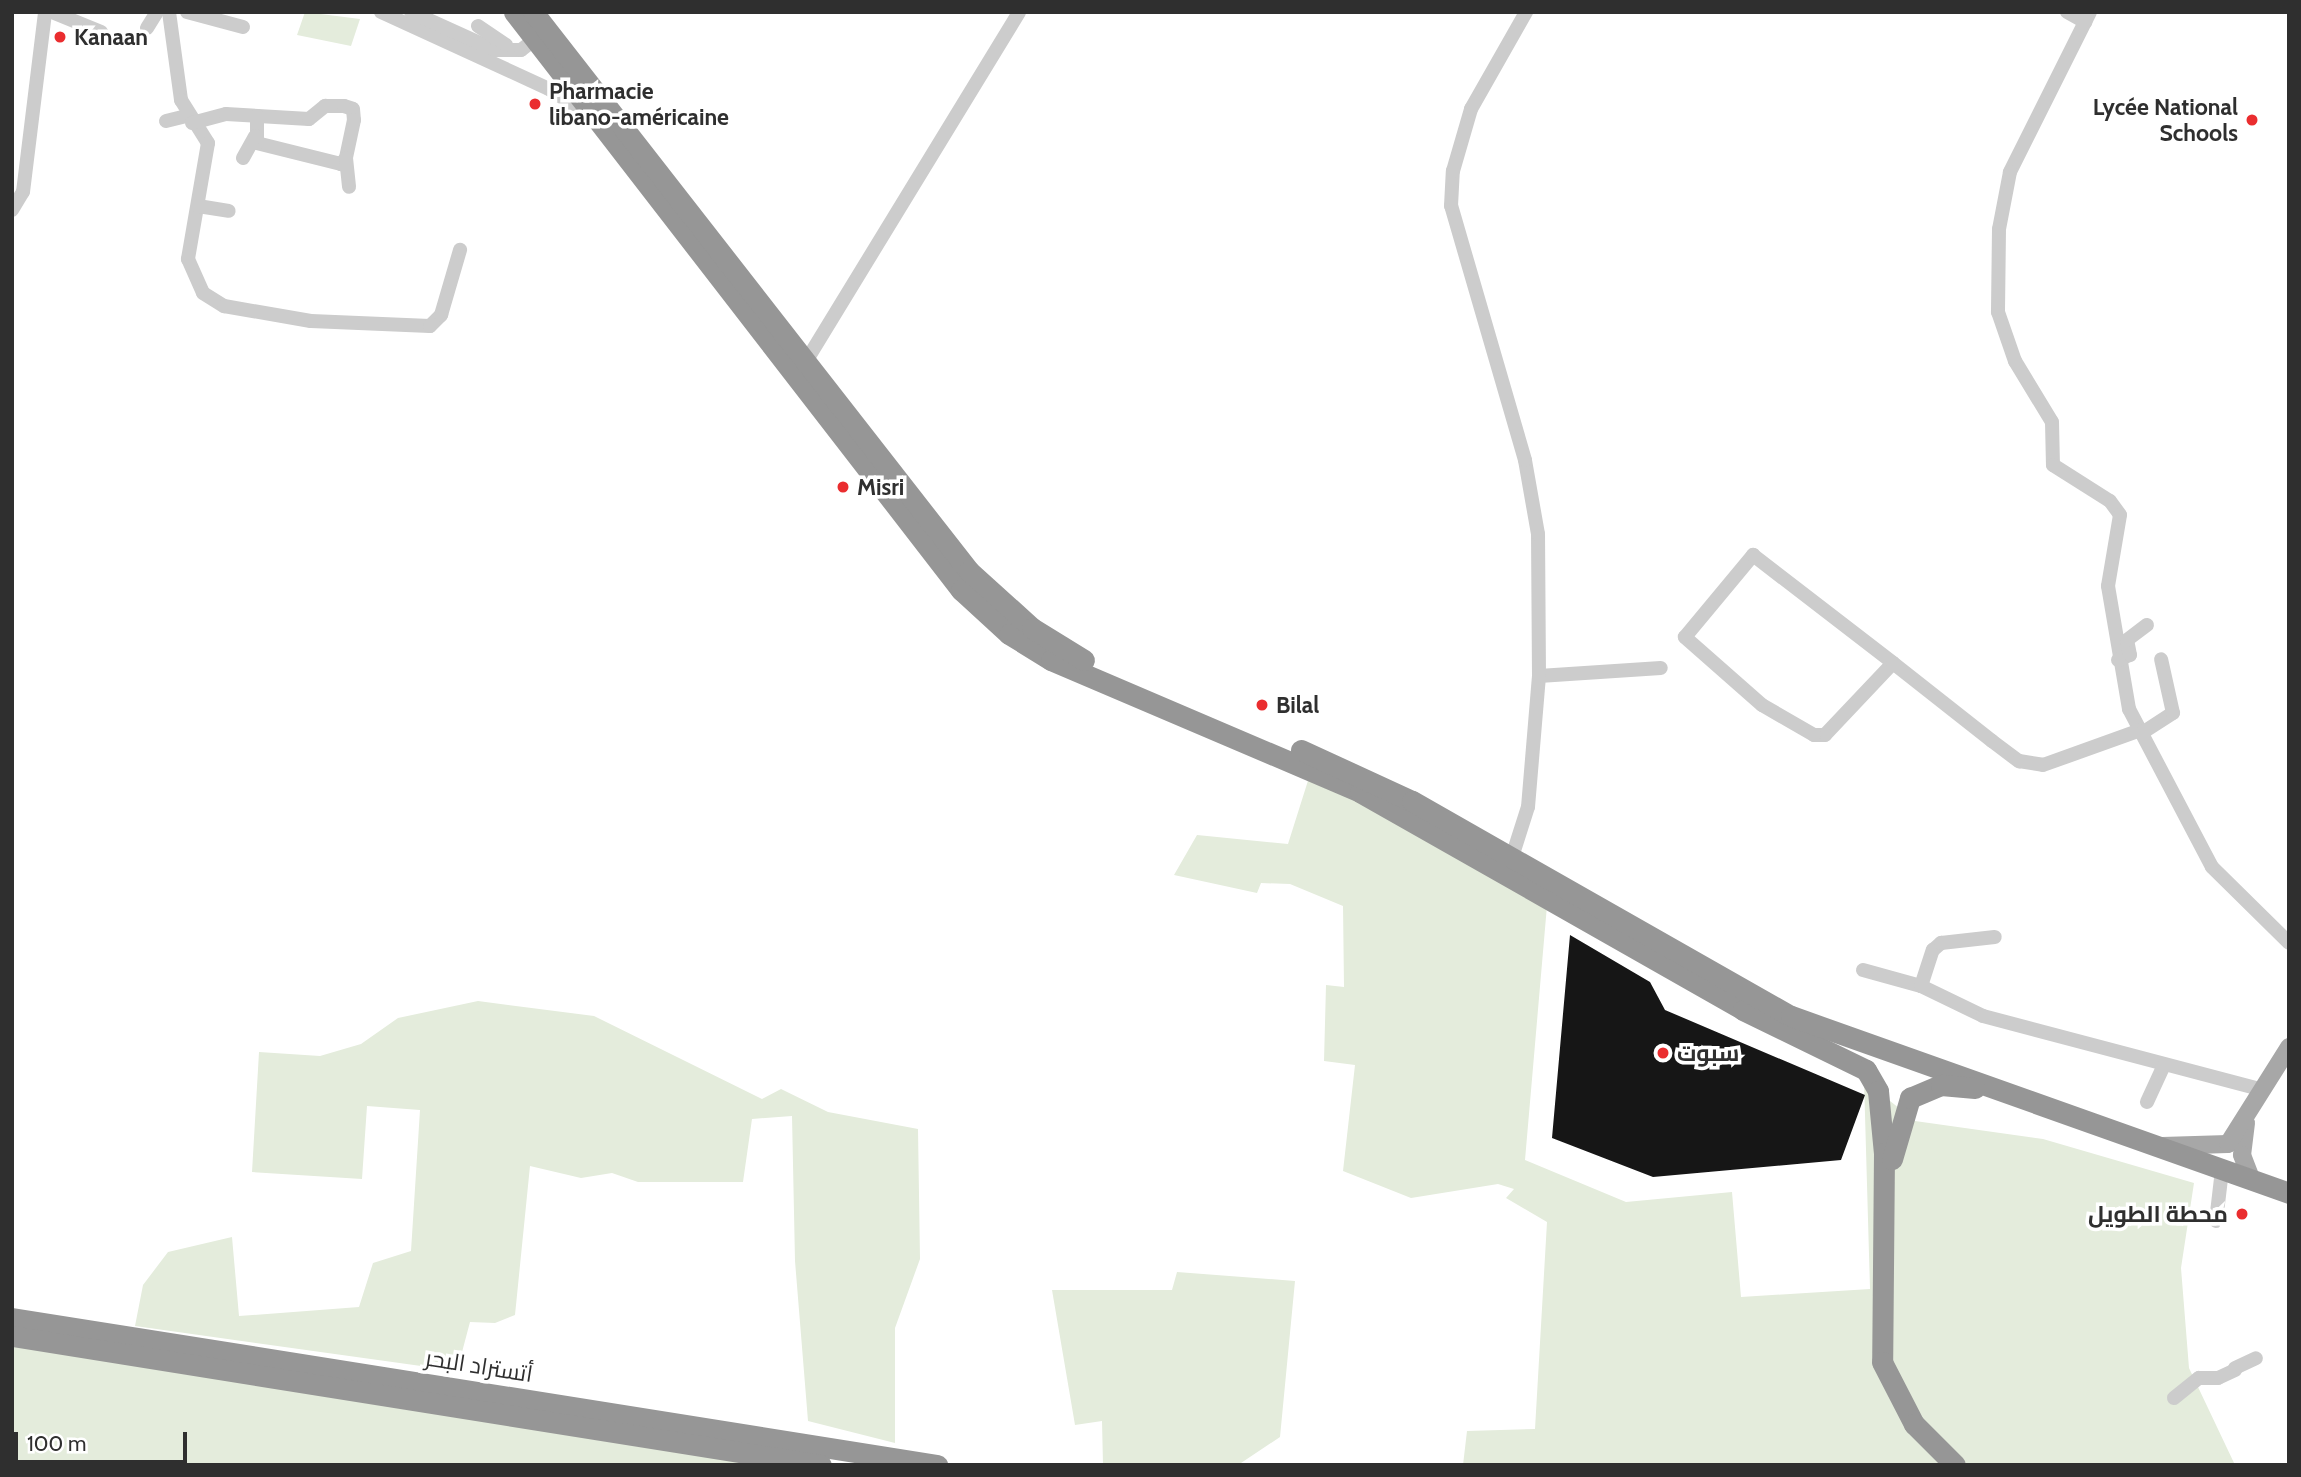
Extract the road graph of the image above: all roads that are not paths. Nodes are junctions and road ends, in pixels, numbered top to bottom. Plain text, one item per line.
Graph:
1 (45, 12) edge
2 (52, 12) edge
3 (157, 12) edge
4 (169, 12) edge
5 (187, 12) edge
6 (381, 12) edge
7 (411, 12) edge
8 (514, 12) edge
9 (533, 12) edge
10 (1019, 12) edge
11 (1526, 12) edge
12 (2067, 12) edge
13 (2087, 17) edge
14 (478, 26) dead end
15 (243, 27) dead end
16 (147, 28) dead end
17 (101, 32) dead end
18 (527, 45) junction
19 (257, 116) junction
20 (594, 119) junction
21 (189, 120) junction
22 (166, 121) dead end
23 (255, 136) junction
24 (243, 158) dead end
25 (346, 158) junction
26 (349, 187) dead end
27 (198, 206) junction
28 (12, 210) edge
29 (229, 211) dead end
30 (460, 250) dead end
31 (808, 358) junction
32 (2147, 625) dead end
33 (2161, 659) dead end
34 (2118, 660) junction
35 (1892, 663) junction
36 (1661, 668) dead end
37 (1539, 676) junction
38 (2142, 731) junction
39 (1512, 857) junction
40 (1995, 937) dead end
41 (2289, 943) edge
42 (1863, 970) dead end
43 (1921, 986) junction
44 (2289, 1047) edge
45 (2164, 1065) junction
46 (2263, 1090) junction
47 (2004, 1091) junction
48 (2147, 1102) dead end
49 (2246, 1120) junction
50 (2161, 1146) junction
51 (2222, 1170) junction
52 (2250, 1179) junction
53 (1886, 1186) junction
54 (2289, 1194) edge
55 (2216, 1220) dead end
56 (12, 1318) edge
57 (12, 1336) edge
58 (2256, 1358) dead end
59 (2174, 1398) dead end
60 (821, 1465) edge
61 (937, 1465) edge
62 (1955, 1465) edge

1 - 28 street
2 - 17 street
3 - 16 street
4 - 21 street
5 - 15 street
6 - 20 street
7 - 18 street
8 - 18 highway
9 - 31 highway
10 - 31 street
11 - 37 street
12 - 13 street
13 - 34 street
14 - 18 street
18 - 20 highway
19 - 21 street
19 - 23 street
19 - 25 street
20 - 53 highway
21 - 22 street
21 - 27 street
23 - 24 street
23 - 25 street
25 - 26 street
27 - 29 street
27 - 30 street
31 - 39 highway
32 - 34 street
33 - 38 street
34 - 38 street
35 - 35 street
35 - 38 street
36 - 37 street
37 - 39 street
38 - 41 street
39 - 47 highway
40 - 43 street
42 - 43 street
43 - 45 street
44 - 46 main road
45 - 46 street
45 - 48 street
46 - 49 main road
47 - 50 highway
47 - 53 highway
49 - 50 main road
49 - 52 main road
50 - 51 highway
51 - 52 highway
51 - 55 street
52 - 54 highway
53 - 62 highway
56 - 61 highway, أتستراد البحر
57 - 60 highway, أتستراد البحر
58 - 59 street

